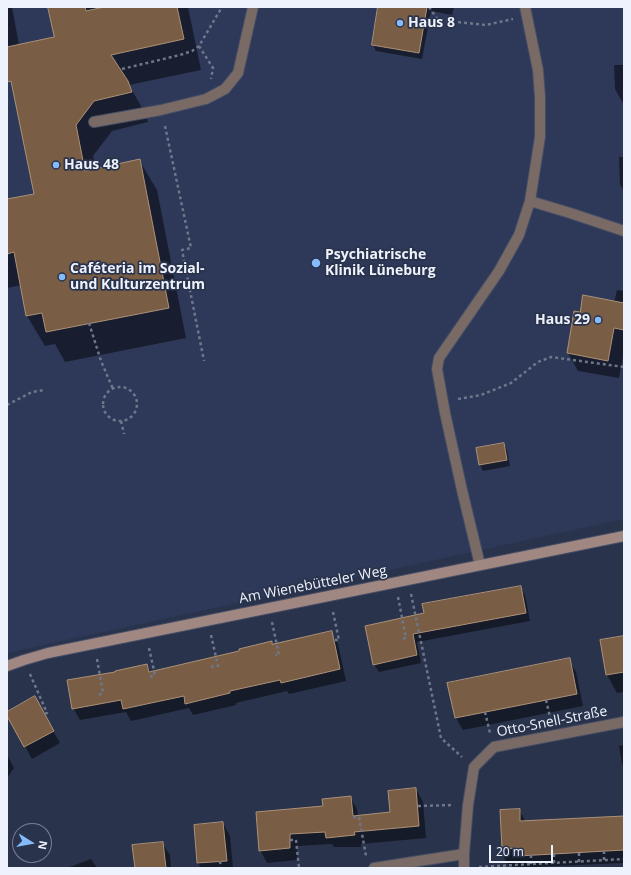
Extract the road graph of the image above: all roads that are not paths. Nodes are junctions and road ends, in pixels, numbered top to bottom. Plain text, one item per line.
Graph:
1 (253, 7) edge
2 (526, 11) edge
3 (94, 122) dead end
4 (530, 201) junction
5 (624, 231) edge
6 (624, 536) edge
7 (480, 565) junction
8 (8, 666) edge
9 (624, 722) edge
10 (464, 854) junction
11 (374, 868) edge
12 (464, 868) edge

1 - 3 street
2 - 4 street
4 - 5 street
4 - 7 street
6 - 7 street, Am Wienebütteler Weg
7 - 8 street, Am Wienebütteler Weg
9 - 10 street, Otto-Snell-Straße
10 - 11 street
10 - 12 street

